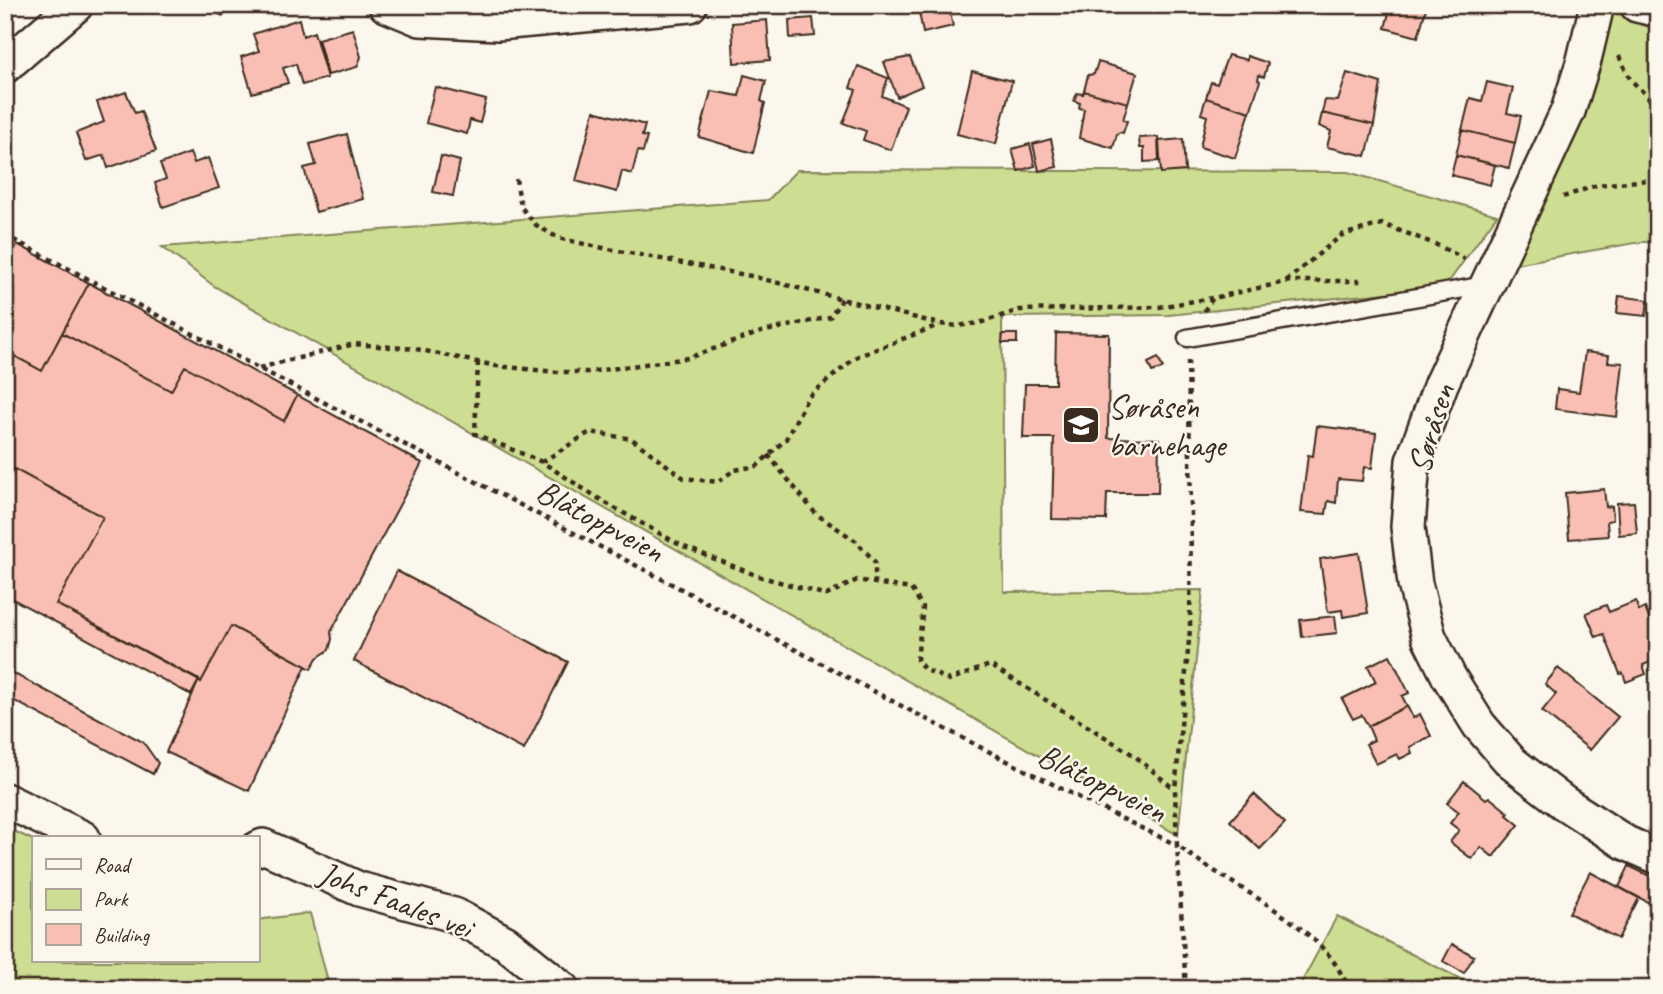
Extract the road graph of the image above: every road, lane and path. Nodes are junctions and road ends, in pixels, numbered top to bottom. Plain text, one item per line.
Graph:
1 (76, 5) edge
2 (386, 5) edge
3 (690, 5) edge
4 (1637, 5) edge
5 (1597, 8) edge
6 (1658, 10) edge
7 (5, 66) edge
8 (1658, 107) edge
9 (516, 179) dead end
10 (1658, 179) edge
11 (1523, 211) junction
12 (5, 234) edge
13 (1476, 273) junction
14 (1284, 283) dead end
15 (1213, 298) dead end
16 (842, 299) junction
17 (940, 324) junction
18 (1187, 338) joint
19 (478, 362) junction
20 (258, 368) junction
21 (768, 455) junction
22 (542, 462) junction
23 (875, 583) junction
24 (1175, 790) junction
25 (5, 800) edge
26 (79, 836) edge
27 (1177, 845) junction
28 (259, 848) edge
29 (1658, 857) edge
30 (564, 989) edge
31 (1186, 989) edge
32 (1350, 989) edge

1 - 7 street
2 - 3 street
4 - 6 street
5 - 8 path
5 - 11 street, Søråsen
9 - 16 path
10 - 11 path
11 - 13 street, Søråsen
12 - 20 path, Blåtoppveien
13 - 14 path
13 - 18 lane
13 - 29 street, Søråsen
15 - 17 path
16 - 17 path
16 - 19 path
17 - 21 path
18 - 24 path
19 - 20 path
19 - 22 path
20 - 27 path, Blåtoppveien
21 - 22 path
21 - 23 path
22 - 23 path
23 - 24 path
24 - 27 path
25 - 26 street
27 - 31 path
27 - 32 path, Blåtoppveien
28 - 30 street, Johs Faales vei

